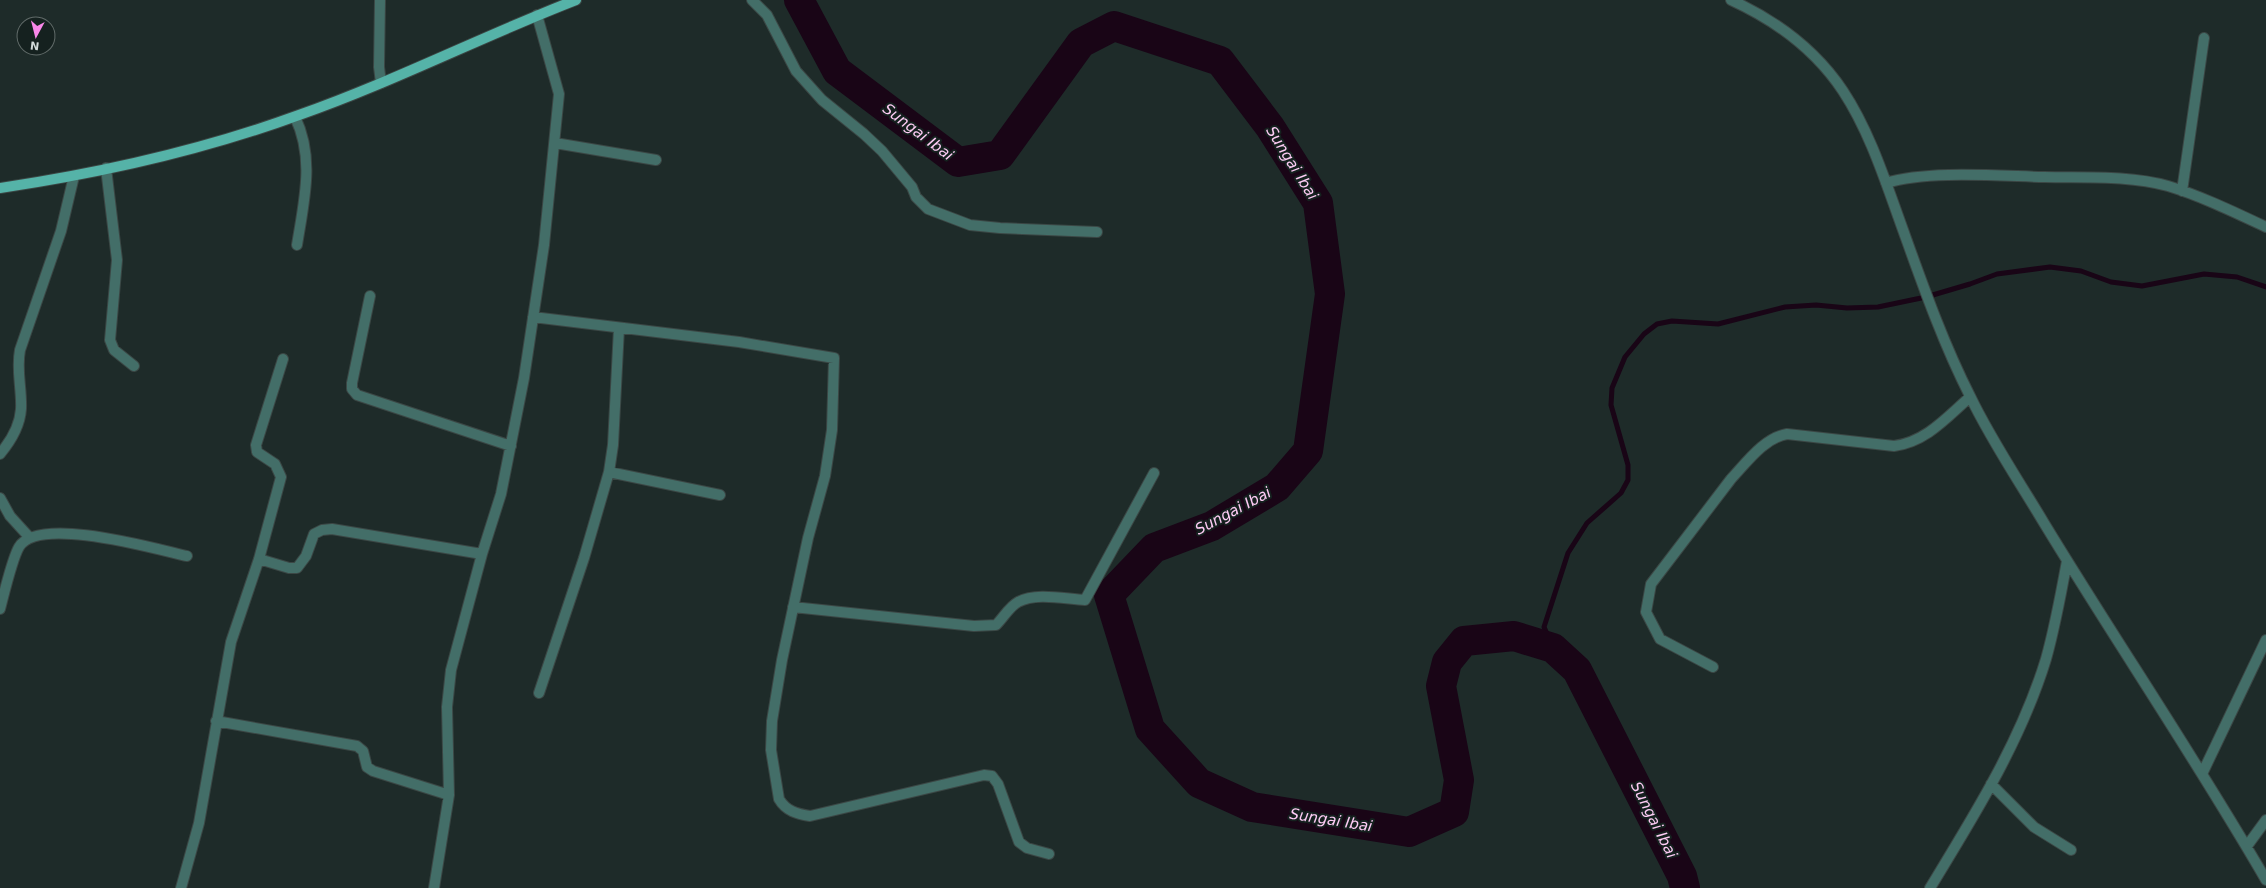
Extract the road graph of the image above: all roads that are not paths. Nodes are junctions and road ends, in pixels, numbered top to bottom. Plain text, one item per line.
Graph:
1 (380, 0) edge
2 (576, 0) edge
3 (752, 0) edge
4 (1731, 0) edge
5 (537, 15) junction
6 (2204, 38) dead end
7 (381, 82) junction
8 (295, 117) junction
9 (555, 143) junction
10 (656, 160) dead end
11 (106, 168) junction
12 (74, 176) junction
13 (1886, 183) junction
14 (0, 188) edge
15 (2182, 191) junction
16 (2266, 227) edge
17 (1097, 232) dead end
18 (297, 245) dead end
19 (370, 296) dead end
20 (533, 317) junction
21 (619, 328) junction
22 (283, 359) dead end
23 (134, 366) dead end
24 (1970, 396) junction
25 (511, 446) junction
26 (0, 454) edge
27 (609, 472) junction
28 (1154, 473) dead end
29 (720, 495) dead end
30 (0, 498) edge
31 (30, 538) junction
32 (482, 554) junction
33 (187, 556) dead end
34 (258, 559) junction
35 (2067, 562) junction
36 (793, 607) junction
37 (0, 609) edge
38 (2266, 640) edge
39 (1714, 667) dead end
40 (539, 693) dead end
41 (216, 720) junction
42 (2202, 774) junction
43 (1991, 784) junction
44 (449, 795) junction
45 (2266, 820) edge
46 (2247, 846) junction
47 (2071, 850) dead end
48 (1049, 854) dead end
49 (2266, 880) edge
50 (181, 888) edge
51 (434, 888) edge
52 (1930, 888) edge

1 - 7 street
2 - 5 main road
3 - 17 street
4 - 13 street
5 - 7 main road
5 - 9 street
6 - 15 street
7 - 8 main road
8 - 11 main road
8 - 18 street
9 - 10 street
9 - 20 street
11 - 12 main road
11 - 23 street
12 - 14 main road
12 - 26 street
13 - 15 street
13 - 24 street
15 - 16 street
19 - 25 street
20 - 21 street
20 - 25 street
21 - 27 street
21 - 36 street
22 - 34 street
24 - 35 street
24 - 39 street
25 - 32 street
27 - 29 street
27 - 40 street
28 - 36 street
30 - 31 street
31 - 33 street
31 - 37 street
32 - 34 street
32 - 44 street
34 - 41 street
35 - 42 street
35 - 43 street
36 - 48 street
38 - 42 street
41 - 44 street
41 - 50 street
42 - 46 street
43 - 47 street
43 - 52 street
44 - 51 street
45 - 46 street
46 - 49 street

